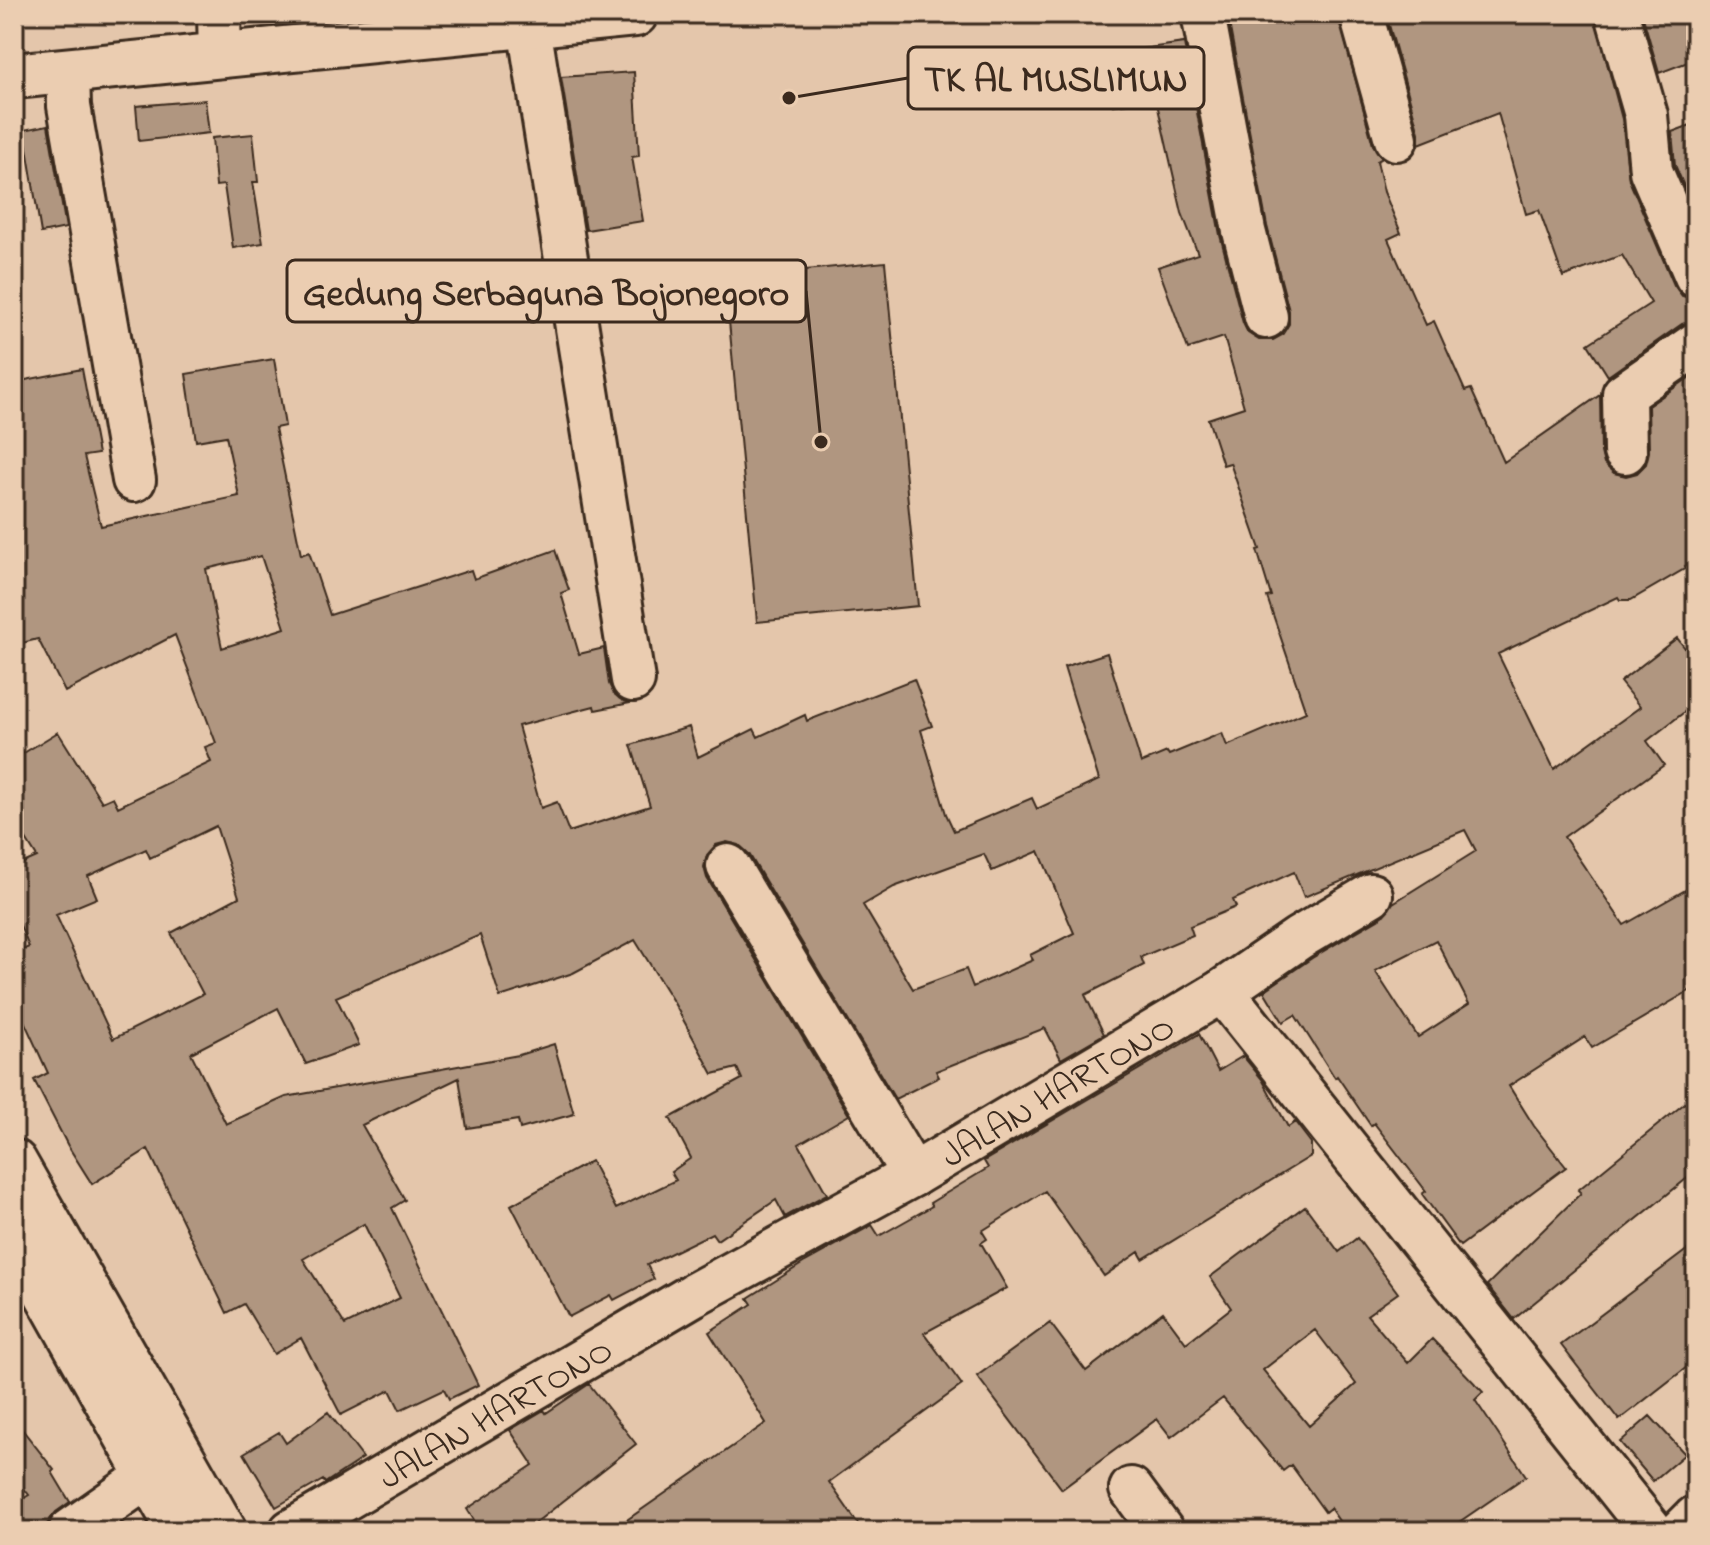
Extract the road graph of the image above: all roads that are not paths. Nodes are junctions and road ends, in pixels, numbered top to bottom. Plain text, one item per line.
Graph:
1 (635, 14) edge
2 (1203, 14) edge
3 (1361, 14) edge
4 (1617, 14) edge
5 (485, 22) edge
6 (529, 26) junction
7 (220, 35) edge
8 (68, 72) junction
9 (14, 76) edge
10 (1396, 139) dead end
11 (1696, 276) edge
12 (1266, 317) dead end
13 (1696, 344) edge
14 (1625, 452) dead end
15 (134, 480) dead end
16 (633, 680) dead end
17 (728, 866) dead end
18 (1371, 895) dead end
19 (1222, 991) junction
20 (14, 1162) edge
21 (913, 1175) junction
22 (14, 1235) edge
23 (164, 1464) junction
24 (1131, 1489) dead end
25 (1696, 1518) edge
26 (70, 1531) edge
27 (180, 1531) edge
28 (224, 1531) edge
29 (291, 1531) edge
30 (1162, 1531) edge
31 (1652, 1531) edge
32 (1683, 1531) edge

1 - 6 main road
2 - 12 street
3 - 10 street
4 - 11 street
5 - 6 main road
5 - 7 main road
6 - 16 street
7 - 8 main road
8 - 9 main road
8 - 15 street
13 - 14 street
17 - 21 street
18 - 19 street, JALAN HARTONO
19 - 21 street, JALAN HARTONO
19 - 31 street
20 - 23 main road
21 - 29 street, JALAN HARTONO
22 - 23 main road
23 - 26 street
23 - 27 main road
23 - 28 main road
24 - 30 street
25 - 32 main road

